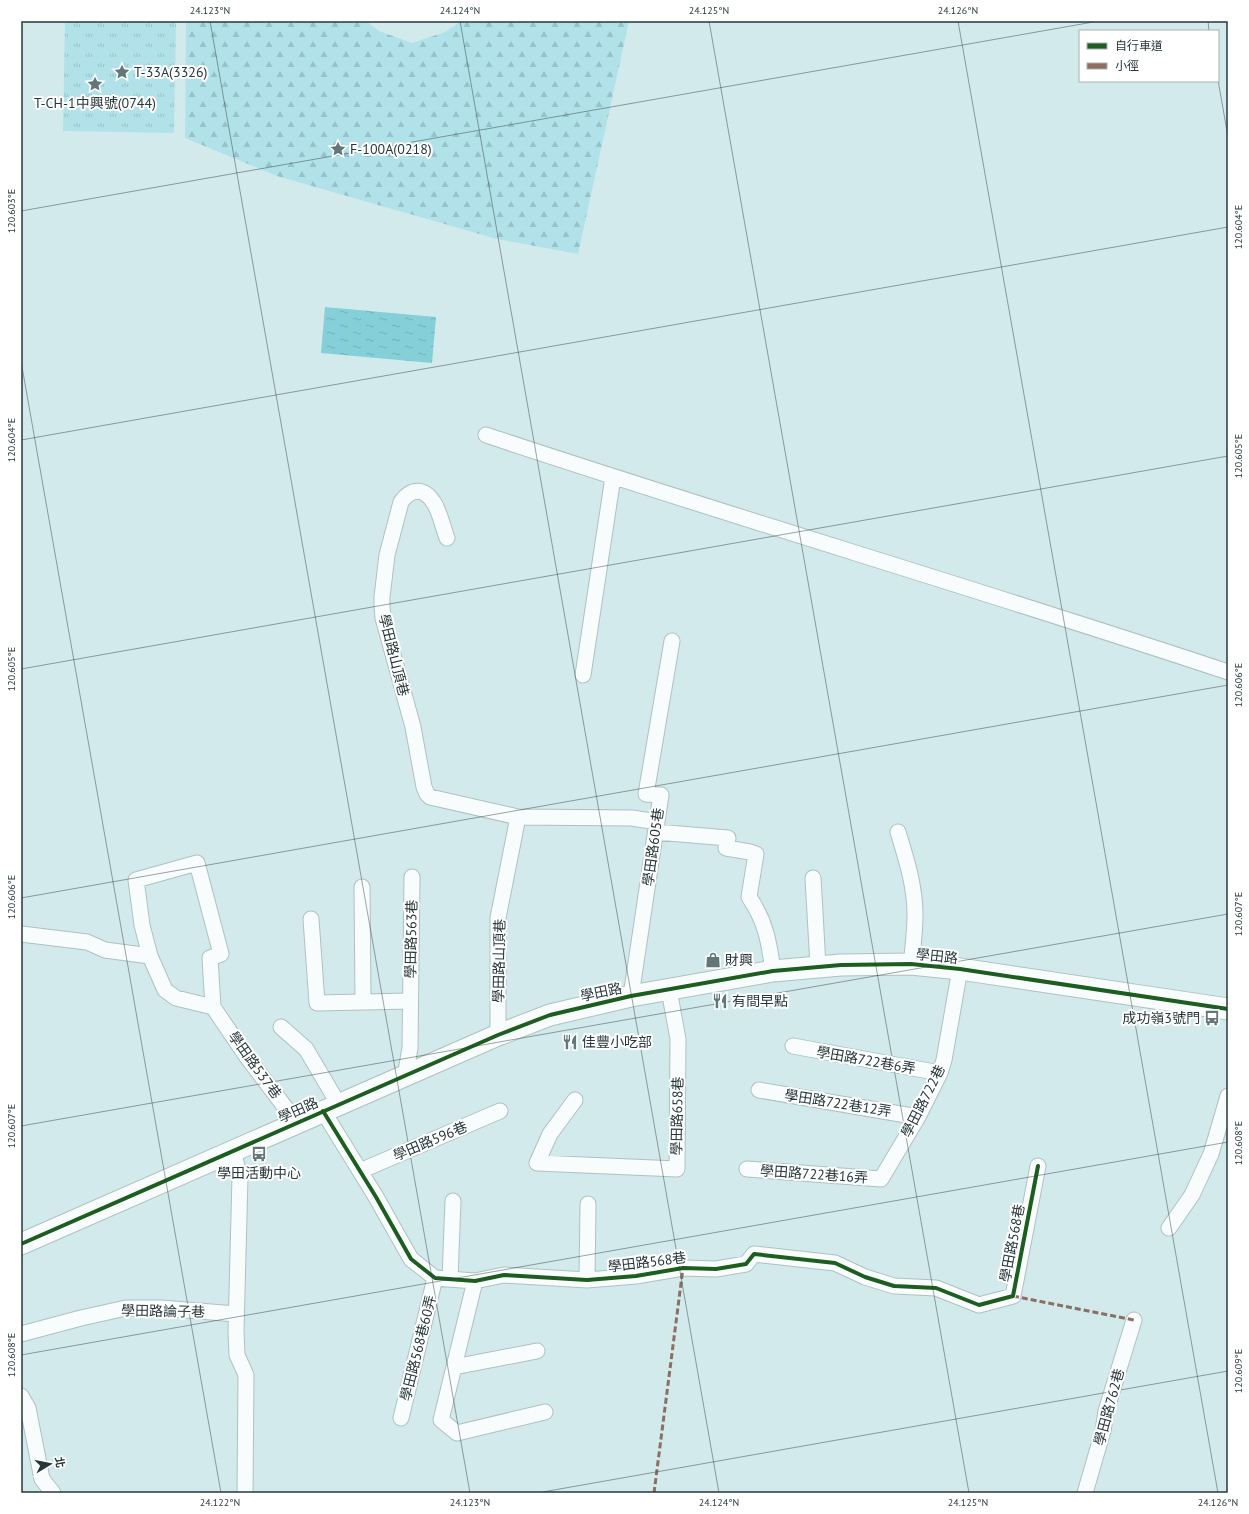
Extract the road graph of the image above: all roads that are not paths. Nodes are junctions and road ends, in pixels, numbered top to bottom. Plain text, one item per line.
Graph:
1 (486, 435) dead end
2 (613, 477) junction
3 (447, 538) dead end
4 (672, 641) dead end
5 (1228, 672) edge
6 (583, 675) dead end
7 (518, 817) junction
8 (656, 827) junction
9 (898, 832) dead end
10 (412, 877) dead end
11 (813, 878) dead end
12 (362, 887) dead end
13 (311, 919) dead end
14 (21, 934) edge
15 (150, 956) junction
16 (911, 964) junction
17 (818, 966) junction
18 (960, 970) junction
19 (773, 971) junction
20 (669, 990) junction
21 (631, 996) junction
22 (410, 1001) junction
23 (363, 1002) junction
24 (213, 1007) junction
25 (1228, 1009) edge
26 (281, 1028) dead end
27 (498, 1035) junction
28 (792, 1046) dead end
29 (940, 1073) junction
30 (405, 1076) junction
31 (759, 1090) dead end
32 (1228, 1096) edge
33 (575, 1100) dead end
34 (331, 1108) junction
35 (500, 1111) dead end
36 (918, 1117) junction
37 (297, 1123) junction
38 (233, 1151) junction
39 (1038, 1166) dead end
40 (747, 1169) dead end
41 (360, 1171) junction
42 (881, 1179) joint
43 (453, 1201) dead end
44 (588, 1204) dead end
45 (1169, 1228) dead end
46 (21, 1244) edge
47 (443, 1279) junction
48 (587, 1280) junction
49 (475, 1281) junction
50 (236, 1314) junction
51 (1134, 1320) dead end
52 (21, 1334) edge
53 (537, 1351) dead end
54 (454, 1366) junction
55 (21, 1396) edge
56 (545, 1412) dead end
57 (401, 1418) dead end
58 (53, 1493) edge
59 (245, 1493) edge
60 (1084, 1493) edge

1 - 2 street
2 - 5 street
2 - 6 street
3 - 7 street, 學田路山頂巷
4 - 8 street, 學田路605巷
7 - 8 street, 學田路山頂巷
7 - 27 street, 學田路山頂巷
8 - 19 street, 學田路山頂巷
8 - 21 street, 學田路605巷
9 - 16 street
10 - 22 street, 學田路563巷
11 - 17 street
12 - 23 street
13 - 23 street
14 - 15 street
15 - 24 street
15 - 24 street
16 - 17 main road, 學田路
16 - 18 main road, 學田路
17 - 19 main road, 學田路
18 - 25 main road, 學田路
18 - 29 street, 學田路722巷
19 - 20 main road, 學田路
20 - 21 main road, 學田路
20 - 33 street, 學田路658巷
21 - 27 main road, 學田路
22 - 23 street
22 - 30 street, 學田路563巷
24 - 37 street, 學田路537巷
26 - 34 street
27 - 30 main road, 學田路
28 - 29 street, 學田路722巷6弄
29 - 36 street, 學田路722巷
30 - 34 main road, 學田路
31 - 36 street, 學田路722巷12弄
32 - 45 street
34 - 37 main road, 學田路
34 - 41 street
35 - 41 street, 學田路596巷
36 - 42 street, 學田路722巷
37 - 38 main road, 學田路
38 - 46 main road, 學田路
38 - 50 street
39 - 48 street, 學田路568巷
40 - 42 street, 學田路722巷16弄
41 - 47 street
43 - 47 street, 學田路568巷60弄
44 - 48 street
47 - 49 street, 學田路568巷
47 - 57 street, 學田路568巷60弄
48 - 49 street, 學田路568巷
49 - 54 street
50 - 52 street, 學田路論子巷
50 - 59 street
51 - 60 street, 學田路762巷
53 - 54 street
54 - 56 street
55 - 58 street

